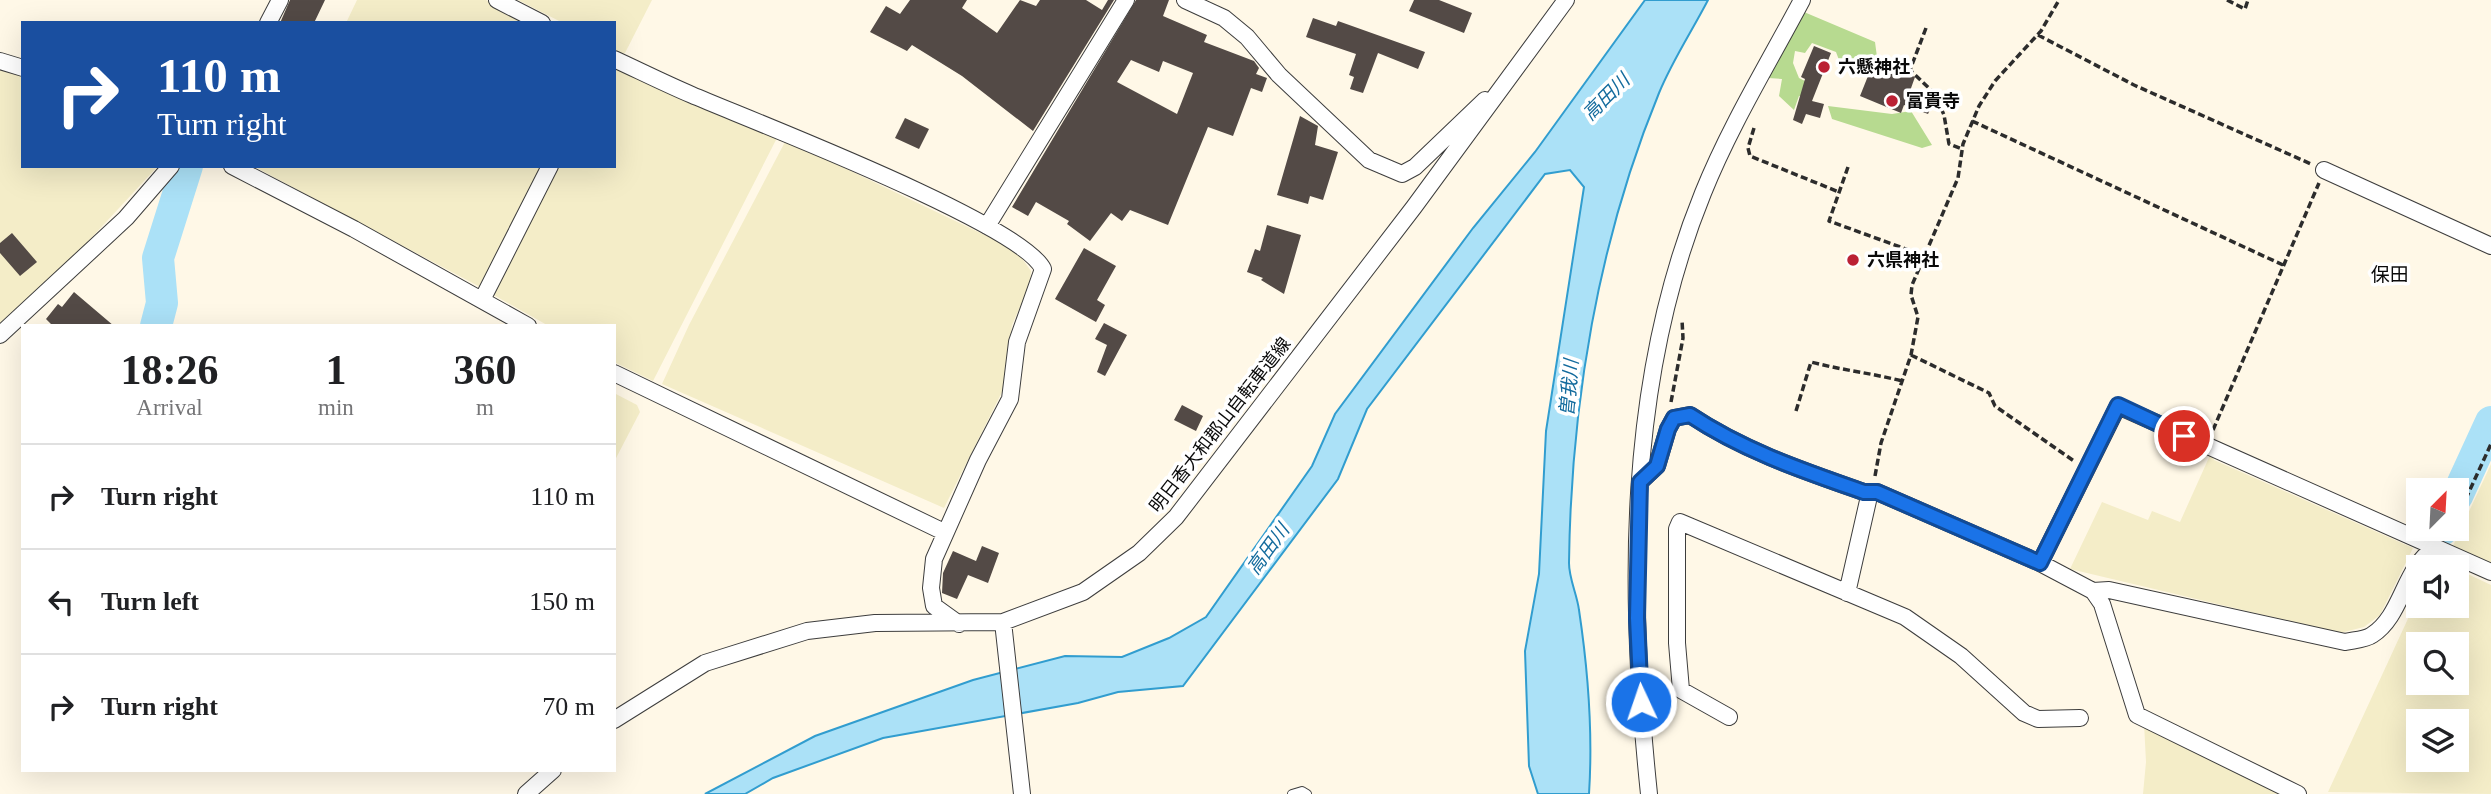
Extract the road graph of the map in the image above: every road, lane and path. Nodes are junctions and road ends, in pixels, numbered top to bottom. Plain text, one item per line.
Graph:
1 (279, 0) edge
2 (497, 0) edge
3 (1126, 0) edge
4 (1185, 0) edge
5 (1566, 0) edge
6 (1802, 0) edge
7 (2059, 0) edge
8 (2227, 0) edge
9 (2248, 0) edge
10 (269, 21) edge
11 (538, 21) edge
12 (1926, 28) dead end
13 (2038, 35) junction
14 (616, 60) edge
15 (0, 61) edge
16 (21, 67) edge
17 (1505, 82) junction
18 (1757, 116) dead end
19 (1972, 121) junction
20 (1962, 149) junction
21 (1848, 167) dead end
22 (169, 168) edge
23 (236, 168) edge
24 (549, 168) edge
25 (2324, 170) junction
26 (1839, 192) junction
27 (987, 226) junction
28 (2491, 246) edge
29 (1925, 256) junction
30 (2283, 265) junction
31 (483, 298) junction
32 (1682, 310) dead end
33 (525, 324) edge
34 (0, 335) edge
35 (1911, 355) junction
36 (616, 374) edge
37 (1902, 381) junction
38 (1796, 411) dead end
39 (1674, 418) junction
40 (2491, 444) edge
41 (2206, 446) junction
42 (2087, 469) junction
43 (1640, 482) junction
44 (1870, 492) junction
45 (2469, 492) edge
46 (944, 532) junction
47 (2435, 548) junction
48 (2040, 563) junction
49 (2491, 572) edge
50 (2093, 591) junction
51 (1847, 593) junction
52 (959, 624) junction
53 (1004, 626) junction
54 (1729, 717) dead end
55 (2080, 718) dead end
56 (616, 719) edge
57 (551, 772) edge
58 (526, 794) edge
59 (1022, 794) edge
60 (1292, 794) edge
61 (1307, 794) edge
62 (1649, 794) edge
63 (2298, 794) edge

1 - 10 street
2 - 11 street
3 - 27 street
4 - 17 street
5 - 17 street, 明日香大和郡山自転車道線
6 - 43 street
7 - 13 path
8 - 9 path
12 - 20 path
13 - 19 path
13 - 25 path
14 - 27 street
15 - 16 street
17 - 53 street, 明日香大和郡山自転車道線
18 - 26 path
19 - 20 path
19 - 30 path
20 - 29 path
21 - 26 path
22 - 34 street
23 - 31 street
24 - 31 street
25 - 28 street
25 - 30 path
26 - 29 path
27 - 46 street
29 - 35 path
30 - 41 path
31 - 33 street
32 - 39 path
35 - 37 path
35 - 42 path
36 - 46 street
37 - 38 path
37 - 44 path
39 - 43 street
39 - 44 street
40 - 45 path
41 - 42 street
41 - 47 street
42 - 48 street
43 - 62 street
44 - 48 street
44 - 51 street
46 - 52 street
47 - 49 street
47 - 50 street
48 - 50 street
50 - 63 street
51 - 54 street
51 - 55 street
52 - 53 street, 明日香大和郡山自転車道線
52 - 56 street, 明日香大和郡山自転車道線
53 - 59 street
57 - 58 street
60 - 61 lane

